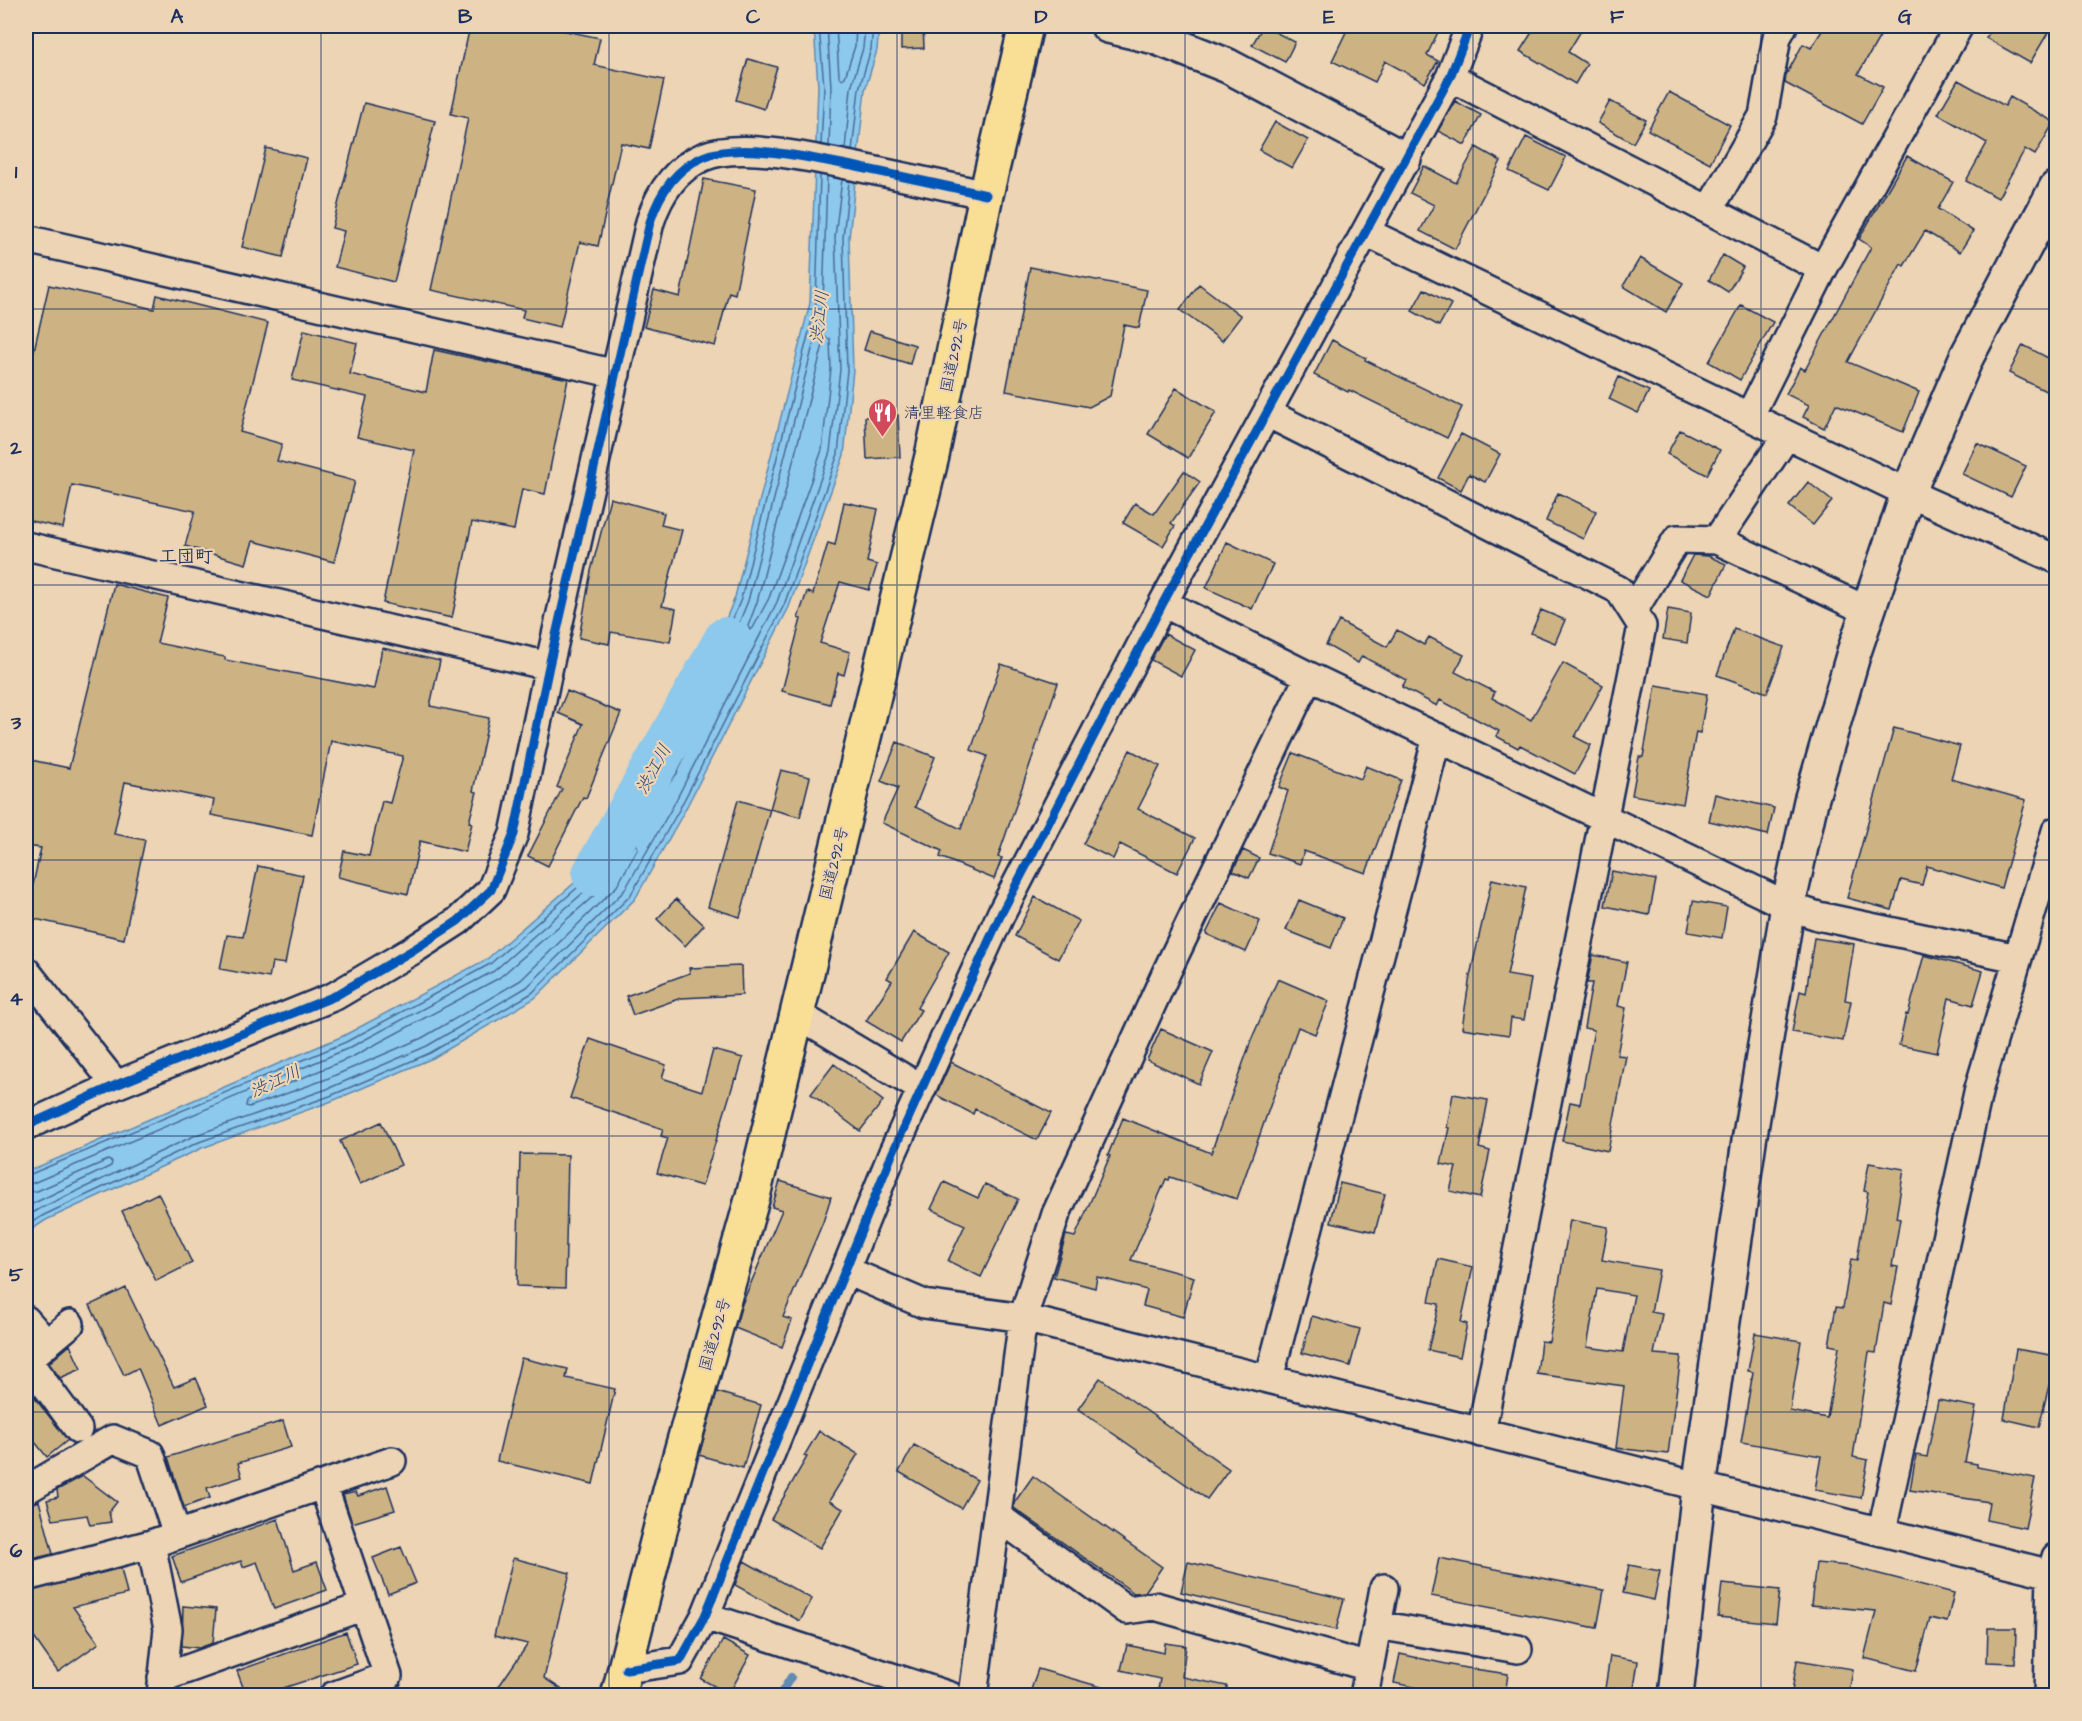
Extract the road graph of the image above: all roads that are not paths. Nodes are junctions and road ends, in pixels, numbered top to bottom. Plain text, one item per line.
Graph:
1 (1026, 26) edge
2 (1108, 26) edge
3 (1470, 26) edge
4 (1783, 26) edge
5 (1959, 26) edge
6 (1157, 31) edge
7 (1450, 77) junction
8 (1404, 159) junction
9 (2056, 188) edge
10 (986, 195) junction
11 (1709, 210) junction
12 (1366, 232) junction
13 (26, 239) edge
14 (1823, 269) junction
15 (616, 374) junction
16 (1267, 413) junction
17 (1749, 417) junction
18 (1787, 435) junction
19 (1908, 493) junction
20 (1717, 540) junction
21 (26, 546) edge
22 (2056, 559) edge
23 (1163, 603) junction
24 (1868, 610) junction
25 (1633, 611) junction
26 (549, 666) junction
27 (1309, 676) junction
28 (1437, 737) junction
29 (1604, 817) junction
30 (2056, 831) edge
31 (1788, 906) junction
32 (2018, 958) junction
33 (26, 971) edge
34 (797, 1014) junction
35 (116, 1085) junction
36 (922, 1089) junction
37 (26, 1126) edge
38 (845, 1270) junction
39 (1023, 1318) junction
40 (26, 1320) edge
41 (70, 1324) dead end
42 (33, 1355) edge
43 (1269, 1379) junction
44 (78, 1429) dead end
45 (1481, 1433) junction
46 (392, 1461) dead end
47 (323, 1485) junction
48 (1699, 1488) junction
49 (26, 1490) edge
50 (997, 1516) junction
51 (1882, 1531) junction
52 (177, 1535) junction
53 (152, 1544) junction
54 (2054, 1565) edge
55 (26, 1577) edge
56 (1384, 1588) dead end
57 (364, 1606) junction
58 (705, 1616) junction
59 (1377, 1625) junction
60 (1518, 1649) dead end
61 (1369, 1667) junction
62 (622, 1682) edge
63 (161, 1687) edge
64 (333, 1695) edge
65 (950, 1695) edge
66 (973, 1695) edge
67 (1364, 1695) edge
68 (1676, 1695) edge
69 (2048, 1695) edge

1 - 10 highway, 国道292号
2 - 6 street
3 - 7 street
4 - 11 street
5 - 14 street
6 - 8 street
7 - 8 street
7 - 11 street
8 - 12 street
9 - 19 street
10 - 15 street
10 - 34 highway, 国道292号
11 - 14 street
12 - 16 street
12 - 17 street
13 - 15 street
14 - 17 street
15 - 26 street
16 - 23 street
16 - 25 street
17 - 18 street
18 - 19 street
18 - 20 street
19 - 22 street
19 - 24 street
20 - 24 street
20 - 25 street
21 - 26 street
23 - 27 street
23 - 36 street
24 - 31 street
25 - 29 street
26 - 35 street
27 - 28 street
27 - 39 street
28 - 29 street
28 - 43 street
29 - 31 street
29 - 45 street
30 - 32 street
31 - 32 street
31 - 48 street
32 - 51 street
33 - 35 street
34 - 36 street
34 - 62 highway, 国道292号
35 - 37 street
36 - 38 street
38 - 39 street
38 - 58 street
39 - 43 street
39 - 50 street
40 - 42 street
41 - 42 street
42 - 44 street
43 - 45 street
45 - 48 street
46 - 47 street
47 - 52 street
47 - 57 street
48 - 51 street
48 - 68 street
49 - 52 street
50 - 61 street
50 - 66 street
51 - 54 street
52 - 53 street
53 - 55 street
53 - 63 street
54 - 69 street
56 - 59 street
57 - 63 street
57 - 64 street
58 - 62 street
58 - 65 street
59 - 60 street
59 - 61 street
61 - 67 street

